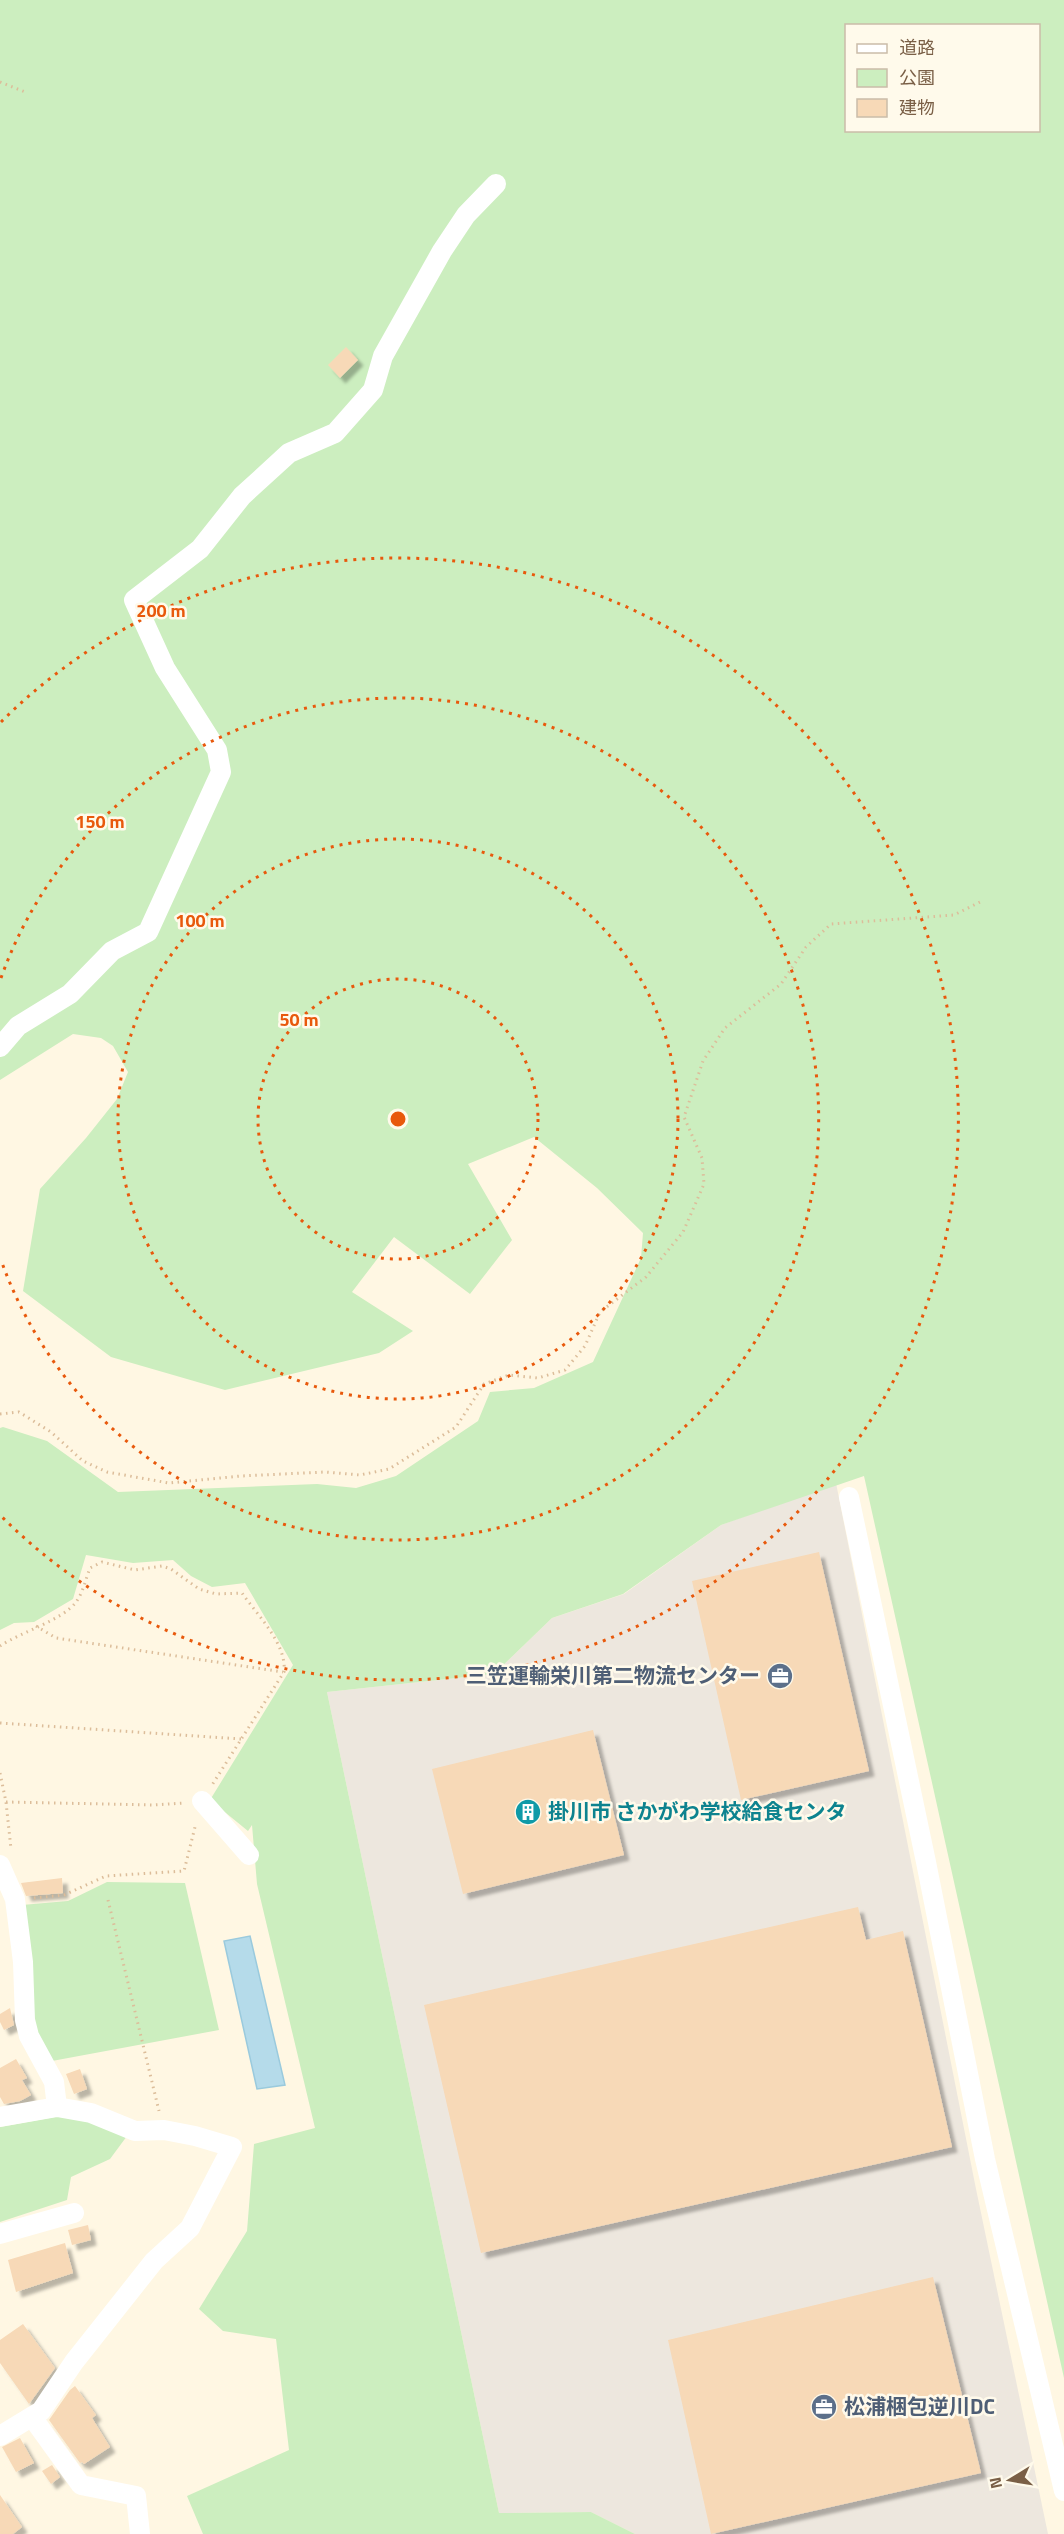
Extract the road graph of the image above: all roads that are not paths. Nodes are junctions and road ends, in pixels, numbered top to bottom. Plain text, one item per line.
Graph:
1 (496, 183) dead end
2 (0, 1047) edge
3 (849, 1497) dead end
4 (202, 1801) road end
5 (249, 1855) dead end
6 (0, 1865) edge
7 (57, 2107) junction
8 (0, 2117) edge
9 (74, 2213) dead end
10 (0, 2234) edge
11 (32, 2417) junction
12 (0, 2436) edge
13 (1064, 2491) edge
14 (140, 2534) edge

1 - 2 street
3 - 13 street
4 - 5 street
6 - 7 street
7 - 8 street
7 - 11 street
9 - 10 street
11 - 12 street
11 - 14 street

